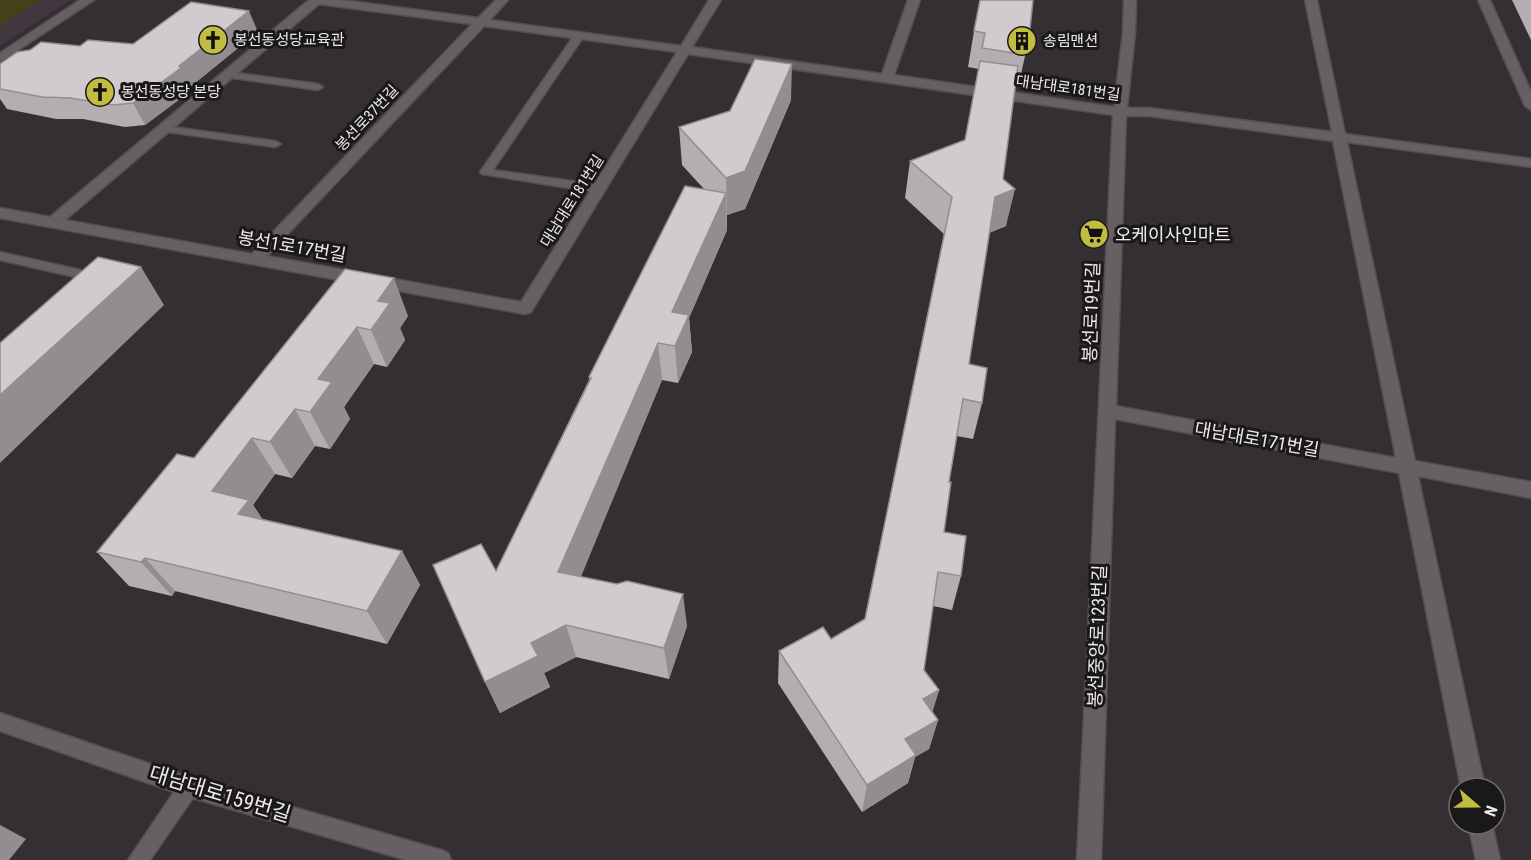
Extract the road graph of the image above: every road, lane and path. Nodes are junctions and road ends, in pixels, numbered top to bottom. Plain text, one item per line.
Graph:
1 (87, 0) edge
2 (317, 0) edge
3 (502, 0) edge
4 (715, 0) edge
5 (914, 0) edge
6 (1130, 0) edge
7 (1311, 0) edge
8 (1484, 0) edge
9 (481, 22) junction
10 (579, 36) junction
11 (685, 50) junction
12 (0, 58) edge
13 (229, 75) junction
14 (886, 79) junction
15 (318, 87) dead end
16 (1531, 106) edge
17 (1121, 112) junction
18 (165, 129) junction
19 (1340, 137) junction
20 (275, 144) dead end
21 (1531, 163) edge
22 (600, 189) junction
23 (0, 213) edge
24 (52, 223) junction
25 (0, 256) edge
26 (256, 259) junction
27 (71, 282) edge
28 (525, 308) joint
29 (1106, 411) junction
30 (1407, 467) junction
31 (1531, 490) edge
32 (0, 723) edge
33 (1471, 776) edge
34 (189, 787) junction
35 (1483, 836) edge
36 (138, 860) edge
37 (441, 860) edge
38 (1089, 860) edge
39 (1488, 860) edge

1 - 12 street
2 - 9 street, 대남대로181번길
2 - 13 street, 대남대로181번길
3 - 9 street, 봉선로37번길
4 - 11 street
5 - 14 street
6 - 17 street, 봉선로19번길
7 - 19 street
8 - 16 street
9 - 10 street, 대남대로181번길
9 - 26 street, 봉선로37번길
10 - 11 street, 대남대로181번길
10 - 22 lane
11 - 14 street, 대남대로181번길
11 - 22 street, 대남대로181번길
13 - 15 lane
13 - 18 street, 대남대로181번길
14 - 17 street, 대남대로181번길
17 - 19 street, 대남대로181번길
17 - 29 street, 봉선로19번길
18 - 20 lane
18 - 24 street
19 - 21 street, 대남대로181번길
19 - 30 street
22 - 28 street, 대남대로181번길
23 - 24 street, 봉선1로17번길
24 - 26 street, 봉선1로17번길
25 - 27 lane
26 - 28 street, 봉선1로17번길
29 - 30 street, 대남대로171번길
29 - 38 street, 봉선중앙로123번길
30 - 31 street, 대남대로171번길
30 - 33 street
32 - 34 lane, 대남대로159번길
34 - 36 lane
34 - 37 lane, 대남대로159번길
35 - 39 street

